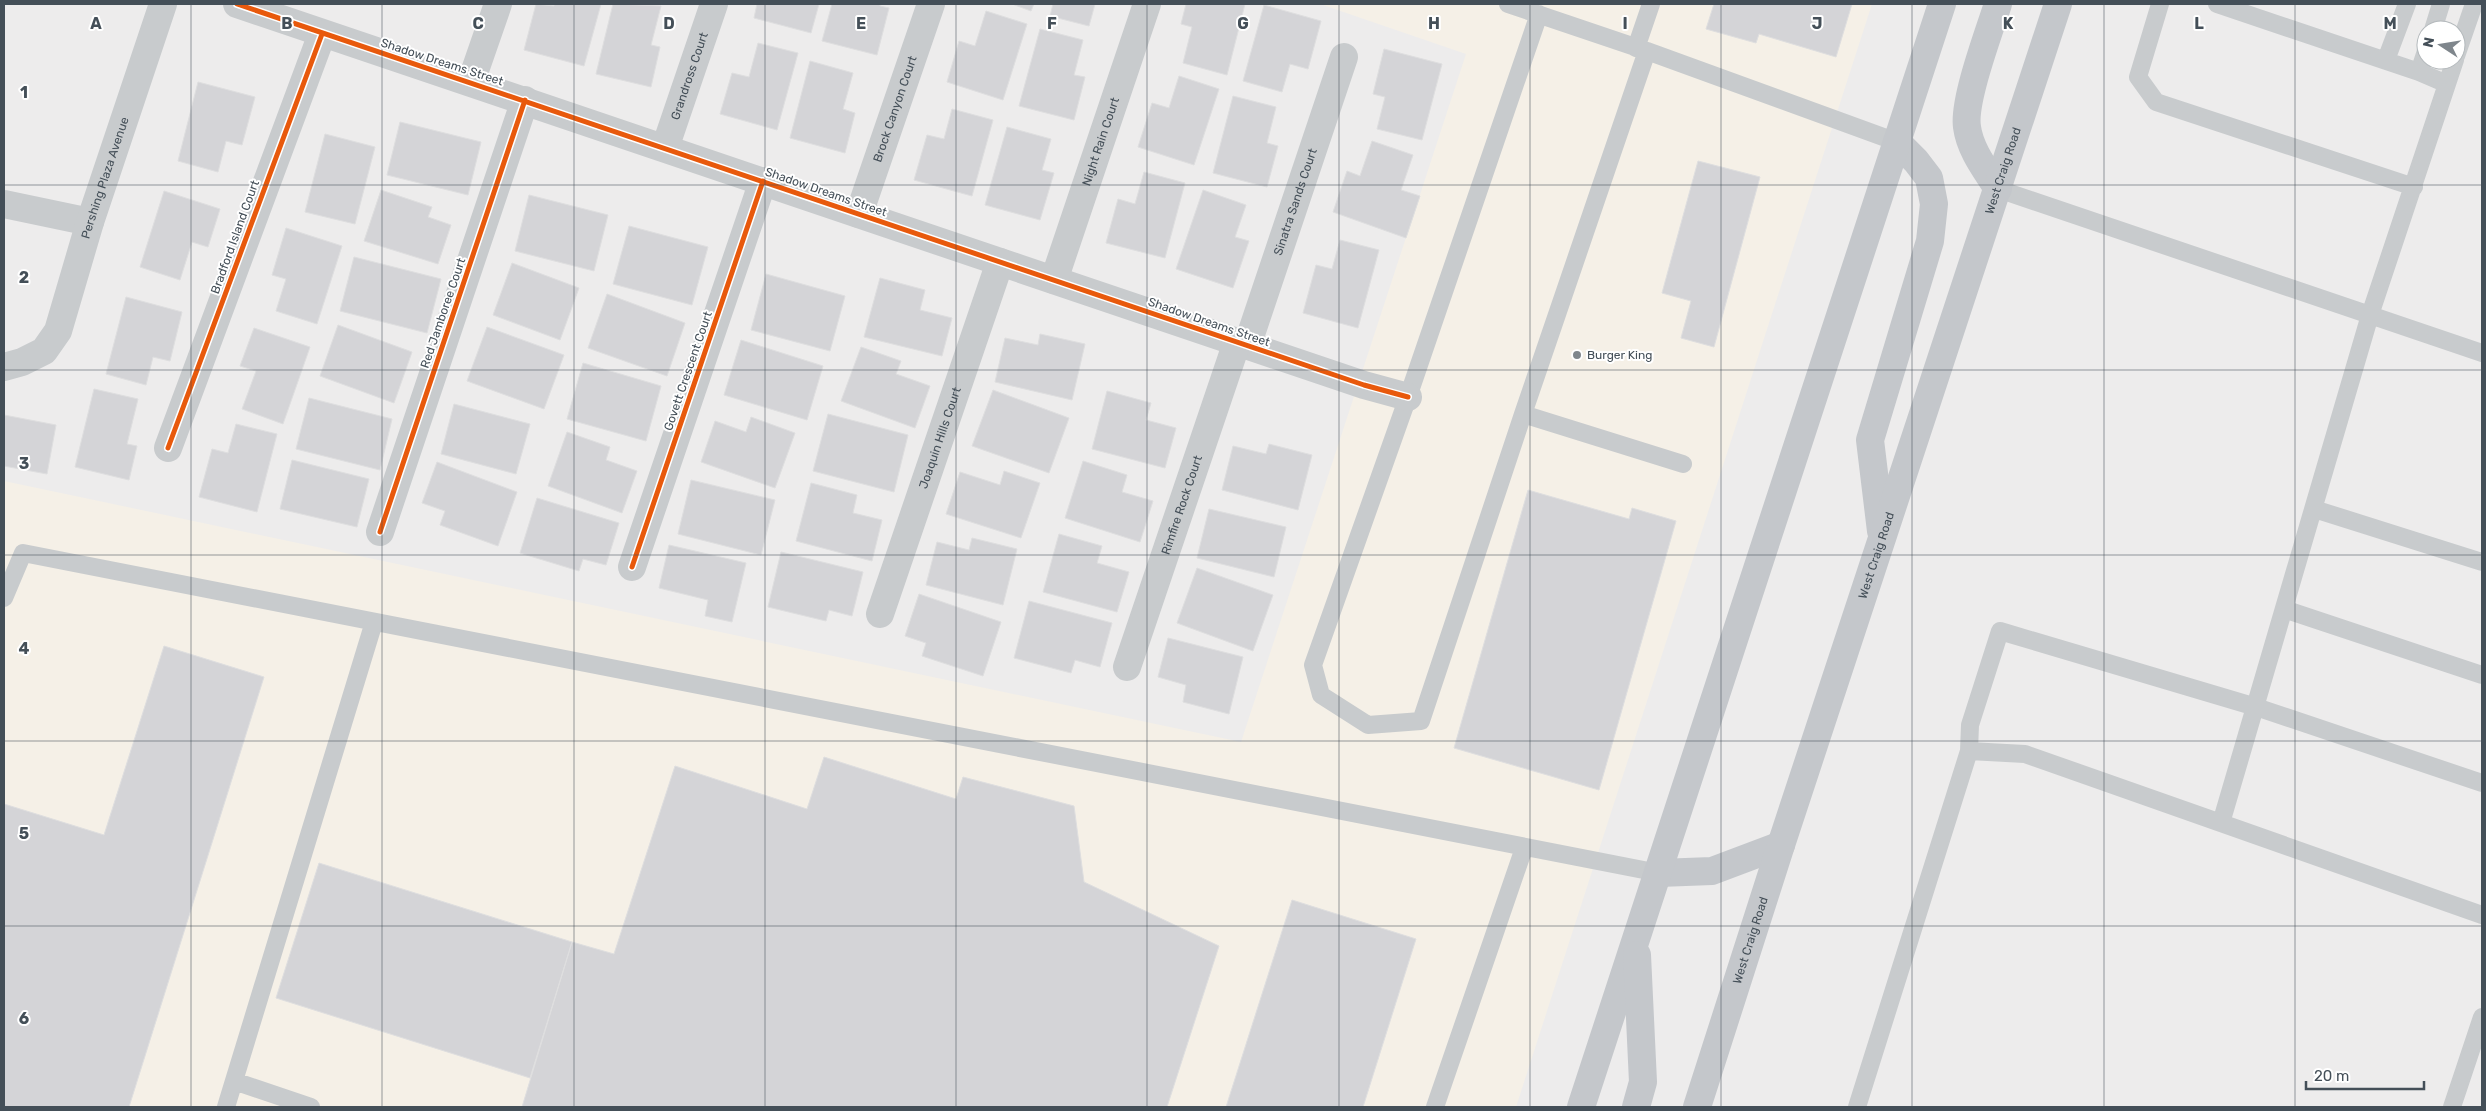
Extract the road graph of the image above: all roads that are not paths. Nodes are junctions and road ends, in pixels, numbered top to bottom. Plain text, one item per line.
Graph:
1 (163, 4) edge
2 (237, 4) edge
3 (498, 4) edge
4 (714, 4) edge
5 (931, 4) edge
6 (1147, 4) edge
7 (1508, 4) edge
8 (1651, 4) edge
9 (1942, 4) edge
10 (1998, 4) edge
11 (2058, 4) edge
12 (2160, 4) edge
13 (2217, 4) edge
14 (2407, 4) edge
15 (2442, 4) edge
16 (2474, 4) edge
17 (1539, 14) junction
18 (2436, 20) edge
19 (2466, 27) edge
20 (322, 34) junction
21 (1642, 50) junction
22 (1344, 57) dead end
23 (2386, 60) junction
24 (2452, 70) edge
25 (2419, 72) joint
26 (471, 82) junction
27 (2447, 84) junction
28 (526, 100) junction
29 (1897, 142) junction
30 (665, 148) junction
31 (763, 181) junction
32 (2414, 187) junction
33 (1998, 189) junction
34 (4, 204) edge
35 (859, 214) junction
36 (90, 222) junction
37 (1000, 262) junction
38 (1054, 280) junction
39 (2370, 315) junction
40 (1242, 344) junction
41 (2482, 353) edge
42 (4, 367) edge
43 (1408, 397) junction
44 (1523, 414) junction
45 (168, 448) dead end
46 (1682, 464) dead end
47 (2314, 509) junction
48 (380, 532) dead end
49 (1882, 538) junction
50 (2482, 562) edge
51 (632, 567) dead end
52 (4, 598) edge
53 (2284, 609) junction
54 (880, 614) dead end
55 (374, 622) junction
56 (1127, 667) dead end
57 (2482, 675) edge
58 (2256, 706) junction
59 (1969, 751) junction
60 (2482, 783) edge
61 (2221, 823) junction
62 (1781, 845) junction
63 (1524, 848) junction
64 (1659, 873) junction
65 (2482, 915) edge
66 (1636, 939) junction
67 (2482, 1017) edge
68 (234, 1081) junction
69 (226, 1107) edge
70 (311, 1107) edge
71 (1435, 1107) edge
72 (1581, 1107) edge
73 (1636, 1107) edge
74 (1697, 1107) edge
75 (1857, 1107) edge
76 (2452, 1107) edge

1 - 36 street, Pershing Plaza Avenue
2 - 20 street, Shadow Dreams Street
3 - 26 street
4 - 30 street, Grandross Court
5 - 35 street, Brock Canyon Court
6 - 38 street, Night Rain Court
7 - 17 lane
8 - 21 lane
9 - 29 main road
10 - 33 main road
11 - 33 main road, West Craig Road
12 - 32 lane
13 - 23 lane
14 - 23 lane
15 - 18 lane
16 - 19 lane
17 - 21 lane
17 - 43 lane
20 - 26 street, Shadow Dreams Street
20 - 45 street, Bradford Island Court
21 - 29 lane
21 - 44 lane
22 - 40 street, Sinatra Sands Court
23 - 25 lane
24 - 27 lane
25 - 27 lane
26 - 28 street, Shadow Dreams Street
27 - 32 lane
28 - 30 street, Shadow Dreams Street
28 - 48 street, Red Jamboree Court
29 - 49 main road
29 - 64 main road
30 - 31 street, Shadow Dreams Street
31 - 35 street, Shadow Dreams Street
31 - 51 street, Govett Crescent Court
32 - 39 lane
33 - 39 lane
33 - 49 main road, West Craig Road
34 - 36 street
35 - 37 street, Shadow Dreams Street
36 - 42 street, Pershing Plaza Avenue
37 - 38 street, Shadow Dreams Street
37 - 54 street, Joaquin Hills Court
38 - 40 street, Shadow Dreams Street
39 - 41 lane
39 - 47 lane
40 - 43 street, Shadow Dreams Street
40 - 56 street, Rimfire Rock Court
43 - 44 lane
44 - 46 lane
47 - 50 lane
47 - 53 lane
49 - 62 main road, West Craig Road
52 - 55 lane
53 - 57 lane
53 - 58 lane
55 - 63 lane
55 - 68 lane
58 - 59 lane
58 - 60 lane
58 - 61 lane
59 - 61 lane
59 - 75 lane
61 - 65 lane
62 - 64 main road
62 - 74 main road, West Craig Road
63 - 64 lane
63 - 71 lane
64 - 66 main road
66 - 72 main road
66 - 73 main road
67 - 76 lane
68 - 69 lane
68 - 70 lane

